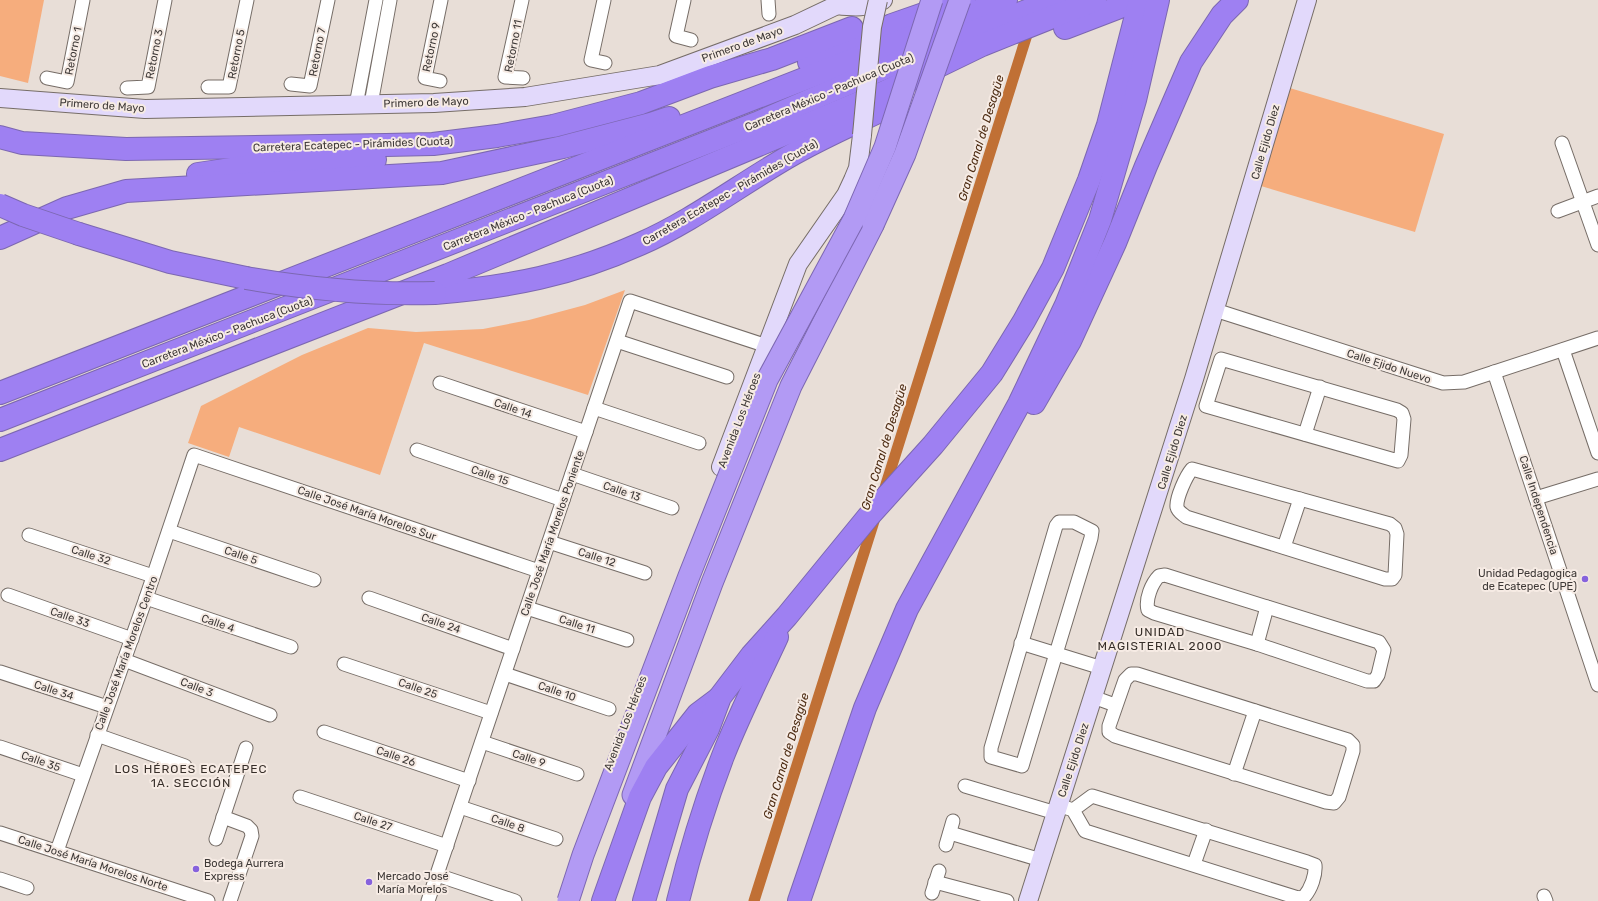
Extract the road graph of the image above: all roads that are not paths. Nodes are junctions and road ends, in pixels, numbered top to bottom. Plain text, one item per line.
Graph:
1 (83, 0) edge
2 (165, 0) edge
3 (247, 0) edge
4 (328, 0) edge
5 (376, 0) edge
6 (390, 0) edge
7 (441, 0) edge
8 (522, 0) edge
9 (604, 0) edge
10 (684, 0) edge
11 (768, 0) edge
12 (878, 0) edge
13 (883, 0) edge
14 (924, 0) edge
15 (932, 0) edge
16 (960, 0) edge
17 (964, 0) edge
18 (1095, 0) edge
19 (1237, 0) edge
20 (1307, 0) edge
21 (1143, 1) edge
22 (1001, 2) edge
23 (839, 3) edge
24 (769, 14) dead end
25 (1056, 16) edge
26 (692, 40) dead end
27 (982, 44) junction
28 (365, 57) junction
29 (772, 59) junction
30 (378, 60) junction
31 (605, 63) dead end
32 (47, 78) dead end
33 (523, 78) dead end
34 (440, 81) dead end
35 (291, 84) dead end
36 (208, 87) dead end
37 (127, 88) dead end
38 (0, 98) edge
39 (364, 104) junction
40 (0, 137) edge
41 (1562, 143) dead end
42 (127, 190) junction
43 (1598, 196) edge
44 (1582, 202) junction
45 (0, 205) edge
46 (1558, 210) dead end
47 (0, 238) edge
48 (1598, 245) edge
49 (1215, 310) junction
50 (1598, 338) edge
51 (617, 341) junction
52 (767, 346) junction
53 (1563, 350) junction
54 (1494, 372) junction
55 (727, 377) dead end
56 (1194, 379) junction
57 (440, 383) dead end
58 (1212, 384) junction
59 (1320, 387) junction
60 (0, 393) edge
61 (594, 408) junction
62 (0, 420) edge
63 (586, 432) junction
64 (1305, 434) junction
65 (699, 443) dead end
66 (0, 450) edge
67 (417, 450) dead end
68 (1598, 453) edge
69 (194, 454) joint
70 (572, 474) junction
71 (1598, 479) edge
72 (1161, 485) junction
73 (1181, 492) junction
74 (1536, 498) junction
75 (1300, 499) junction
76 (563, 500) junction
77 (672, 508) dead end
78 (963, 508) junction
79 (169, 531) junction
80 (29, 535) dead end
81 (549, 542) junction
82 (1284, 547) junction
83 (539, 571) junction
84 (645, 573) dead end
85 (153, 576) junction
86 (314, 580) dead end
87 (1128, 588) junction
88 (8, 595) dead end
89 (1149, 596) junction
90 (146, 598) junction
91 (369, 598) dead end
92 (1268, 607) junction
93 (527, 608) junction
94 (787, 616) junction
95 (132, 639) junction
96 (627, 640) dead end
97 (1021, 643) junction
98 (1257, 644) junction
99 (291, 647) dead end
100 (513, 648) junction
101 (1057, 654) junction
102 (124, 660) junction
103 (344, 664) dead end
104 (1102, 668) junction
105 (0, 672) edge
106 (505, 674) junction
107 (1598, 685) edge
108 (720, 697) junction
109 (1093, 697) junction
110 (1115, 705) junction
111 (108, 707) junction
112 (609, 709) dead end
113 (1255, 711) junction
114 (491, 713) junction
115 (270, 715) dead end
116 (324, 732) dead end
117 (97, 735) junction
118 (482, 742) junction
119 (0, 747) edge
120 (246, 748) dead end
121 (185, 766) dead end
122 (577, 774) dead end
123 (1234, 774) junction
124 (83, 775) junction
125 (469, 781) junction
126 (965, 786) dead end
127 (300, 797) dead end
128 (460, 807) junction
129 (1062, 809) junction
130 (223, 817) junction
131 (1206, 830) junction
132 (0, 833) edge
133 (950, 833) dead end
134 (216, 839) dead end
135 (556, 839) dead end
136 (581, 840) junction
137 (447, 846) junction
138 (56, 851) junction
139 (1041, 860) junction
140 (1194, 864) junction
141 (809, 869) junction
142 (437, 875) junction
143 (0, 879) edge
144 (935, 882) dead end
145 (27, 888) dead end
146 (186, 898) edge
147 (208, 901) edge
148 (230, 901) edge
149 (428, 901) edge
150 (515, 901) edge
151 (560, 901) edge
152 (568, 901) edge
153 (572, 901) edge
154 (594, 901) edge
155 (603, 901) edge
156 (644, 901) edge
157 (678, 901) edge
158 (799, 901) edge
159 (808, 901) edge
160 (1007, 901) edge
161 (1028, 901) edge

1 - 32 street, Retorno 1
2 - 37 street, Retorno 3
3 - 36 street, Retorno 5
4 - 35 street, Retorno 7
5 - 28 street
6 - 30 street
7 - 34 street, Retorno 9
8 - 33 street, Retorno 11
9 - 31 street
10 - 26 street
11 - 24 street
12 - 52 main road, Avenida Los Héroes, bridge
13 - 23 main road, Primero de Mayo
14 - 29 highway, Carretera Ecatepec - Pirámides (Cuota)
15 - 152 highway, bridge
16 - 154 highway, bridge
17 - 42 highway
18 - 25 highway
19 - 78 highway
20 - 49 main road, Calle Ejido Diez
21 - 25 highway, Carretera Ecatepec - Pirámides (Cuota)
21 - 78 highway
21 - 94 highway
22 - 60 highway, Carretera México - Pachuca (Cuota)
23 - 39 main road, Primero de Mayo
25 - 27 highway, Carretera México - Pachuca (Cuota)
25 - 27 highway, Carretera Ecatepec - Pirámides (Cuota)
27 - 45 highway, Carretera Ecatepec - Pirámides (Cuota), bridge
27 - 62 highway, Carretera México - Pachuca (Cuota)
27 - 66 highway
28 - 30 street
28 - 39 street
29 - 40 highway, Carretera Ecatepec - Pirámides (Cuota)
29 - 42 highway
30 - 39 street
38 - 39 main road, Primero de Mayo
41 - 44 street
42 - 47 highway
43 - 44 street
44 - 46 street
44 - 48 street
49 - 54 street, Calle Ejido Nuevo
49 - 56 main road, Calle Ejido Diez
50 - 53 street, Calle Ejido Nuevo
51 - 52 street, Calle José María Morelos Poniente
51 - 55 street
51 - 61 street, Calle José María Morelos Poniente
52 - 136 main road, Avenida Los Héroes
53 - 54 street, Calle Ejido Nuevo
53 - 68 street
54 - 74 street, Calle Independencia
56 - 58 street
56 - 72 main road, Calle Ejido Diez
57 - 63 street, Calle 14
58 - 59 street
58 - 64 street
59 - 64 street
59 - 64 street
61 - 63 street, Calle José María Morelos Poniente
61 - 65 street
63 - 70 street, Calle José María Morelos Poniente
67 - 76 street, Calle 15
69 - 79 street, Calle José María Morelos Centro
69 - 83 street, Calle José María Morelos Sur
70 - 76 street, Calle José María Morelos Poniente
70 - 77 street, Calle 13
71 - 74 street
72 - 73 street
72 - 87 main road, Calle Ejido Diez
73 - 75 street
73 - 82 street
74 - 107 street, Calle Independencia
75 - 82 street
75 - 82 street
76 - 81 street, Calle José María Morelos Poniente
78 - 141 highway
79 - 85 street, Calle José María Morelos Centro
79 - 86 street, Calle 5
80 - 85 street, Calle 32
81 - 83 street, Calle José María Morelos Poniente
81 - 84 street, Calle 12
83 - 93 street, Calle José María Morelos Poniente
85 - 90 street, Calle José María Morelos Centro
87 - 89 street
87 - 104 main road, Calle Ejido Diez
88 - 95 street, Calle 33
89 - 92 street
89 - 98 street
90 - 95 street, Calle José María Morelos Centro
90 - 99 street, Calle 4
91 - 100 street, Calle 24
92 - 98 street
92 - 98 street
93 - 96 street, Calle 11
93 - 100 street, Calle José María Morelos Poniente
94 - 108 highway
94 - 157 highway
95 - 102 street, Calle José María Morelos Centro
97 - 101 street
97 - 101 street
97 - 101 street
100 - 106 street, Calle José María Morelos Poniente
101 - 104 street
102 - 111 street, Calle José María Morelos Centro
102 - 115 street, Calle 3
103 - 114 street, Calle 25
104 - 109 main road, Calle Ejido Diez
105 - 111 street, Calle 34
106 - 112 street, Calle 10
106 - 114 street, Calle José María Morelos Poniente
108 - 155 highway
108 - 156 highway
109 - 110 street
109 - 129 main road, Calle Ejido Diez
110 - 113 street
110 - 123 street
111 - 117 street, Calle José María Morelos Centro
113 - 123 street
113 - 123 street
114 - 118 street, Calle José María Morelos Poniente
116 - 125 street, Calle 26
117 - 121 street
117 - 124 street, Calle José María Morelos Centro
118 - 122 street, Calle 9
118 - 125 street, Calle José María Morelos Poniente
119 - 124 street, Calle 35
120 - 130 street
124 - 138 street, Calle José María Morelos Centro
125 - 128 street, Calle José María Morelos Poniente
126 - 129 street
127 - 137 street, Calle 27
128 - 135 street, Calle 8
128 - 137 street, Calle José María Morelos Poniente
129 - 131 street
129 - 139 main road, Calle Ejido Diez
129 - 140 street
130 - 134 street
130 - 148 street
131 - 140 street
131 - 140 street
132 - 138 street, Calle José María Morelos Norte
133 - 139 street
136 - 151 main road, Avenida Los Héroes
136 - 153 main road, Avenida Los Héroes
137 - 142 street, Calle José María Morelos Poniente
138 - 146 street, Calle José María Morelos Norte
139 - 161 main road, Calle Ejido Diez
141 - 158 highway
141 - 159 highway
142 - 149 street, Calle José María Morelos Poniente
142 - 150 street
143 - 145 street
144 - 160 street
146 - 147 street, Calle José María Morelos Norte

